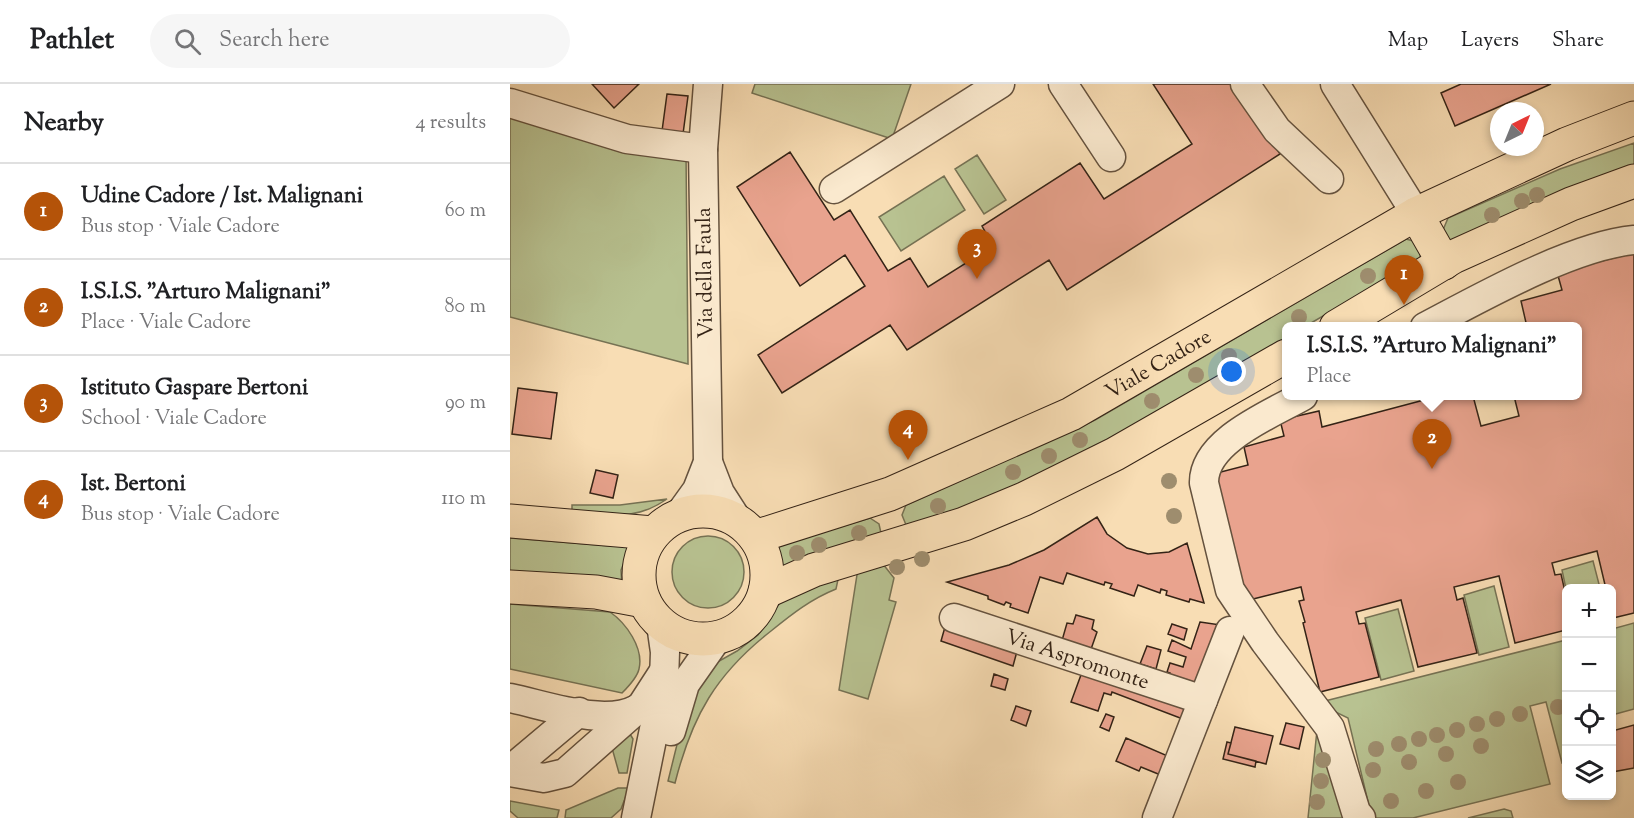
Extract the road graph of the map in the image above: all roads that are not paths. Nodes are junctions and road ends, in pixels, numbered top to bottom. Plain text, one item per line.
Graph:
1 (708, 84) edge
2 (1000, 84) edge
3 (1063, 84) edge
4 (1245, 84) edge
5 (1335, 84) edge
6 (510, 103) edge
7 (1634, 118) edge
8 (703, 149) junction
9 (1111, 157) dead end
10 (1329, 179) dead end
11 (1634, 181) edge
12 (834, 189) dead end
13 (1416, 214) junction
14 (1634, 240) edge
15 (1444, 263) junction
16 (1344, 322) edge
17 (1434, 322) edge
18 (1282, 359) edge
19 (1296, 400) edge
20 (708, 462) junction
21 (883, 497) junction
22 (510, 521) edge
23 (666, 524) junction
24 (746, 529) junction
25 (899, 545) junction
26 (510, 587) edge
27 (765, 592) junction
28 (652, 612) junction
29 (954, 618) dead end
30 (1230, 631) dead end
31 (718, 637) junction
32 (664, 671) junction
33 (1203, 700) junction
34 (548, 709) edge
35 (637, 710) junction
36 (510, 745) edge
37 (517, 773) edge
38 (636, 818) edge
39 (653, 818) edge
40 (1157, 818) edge
41 (1361, 818) edge

1 - 8 street, Via della Faula
2 - 12 street
3 - 9 street
4 - 10 street
5 - 13 street
6 - 8 street
7 - 13 main road, Viale Cadore
8 - 20 street, Via della Faula
11 - 15 main road
13 - 15 main road
13 - 21 main road, Viale Cadore
14 - 17 street
15 - 16 main road
18 - 25 main road
19 - 41 street
20 - 23 street, Via della Faula
20 - 24 street, Via della Faula
21 - 24 main road, Viale Cadore
21 - 25 main road
22 - 23 main road
23 - 24 main road
23 - 28 main road
24 - 27 main road
25 - 27 main road
26 - 28 main road
27 - 31 main road
28 - 31 main road
28 - 32 street
29 - 33 street, Via Aspromonte
30 - 33 street
31 - 39 street
32 - 35 street
32 - 38 street
33 - 40 street
34 - 35 street
34 - 36 street
34 - 37 street
35 - 37 street

